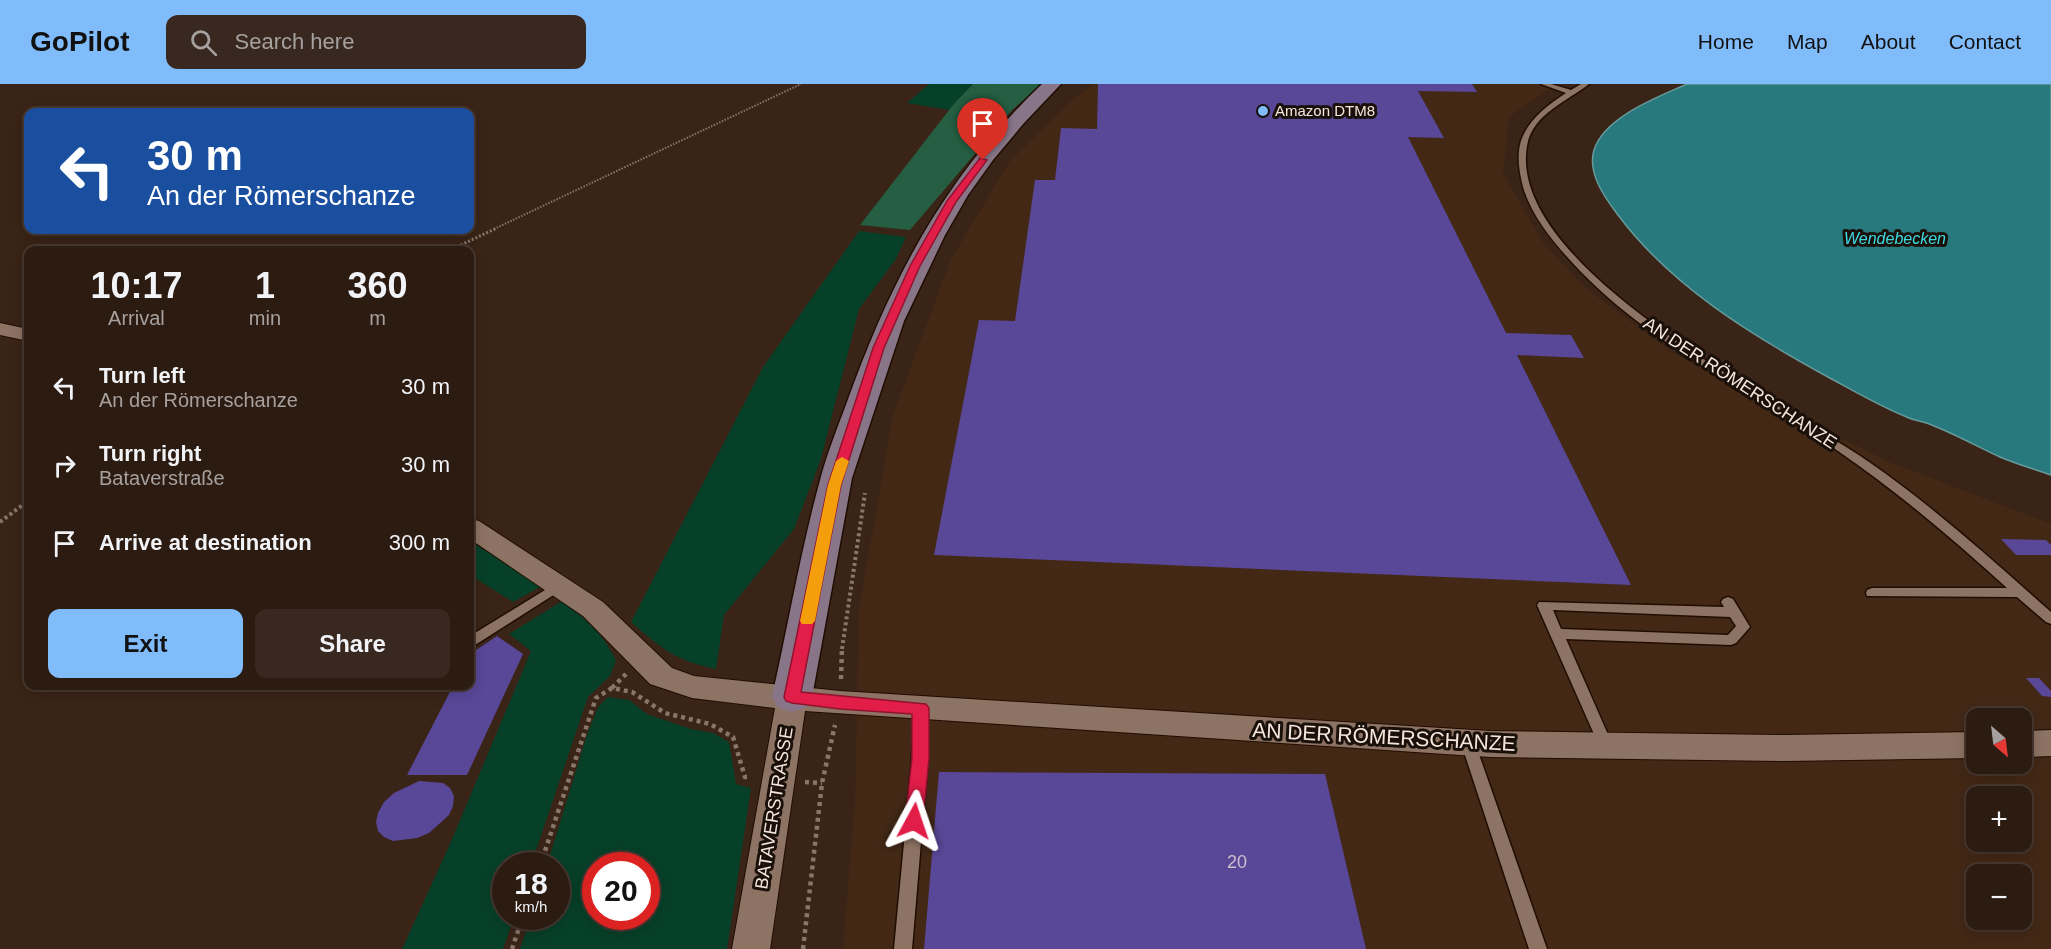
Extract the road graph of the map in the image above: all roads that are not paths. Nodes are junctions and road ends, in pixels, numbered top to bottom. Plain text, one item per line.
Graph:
1 (1052, 84) edge
2 (1544, 84) edge
3 (1586, 84) edge
4 (1570, 92) junction
5 (0, 329) edge
6 (24, 334) edge
7 (474, 530) edge
8 (558, 586) junction
9 (2020, 592) junction
10 (1872, 593) dead end
11 (2051, 619) edge
12 (1556, 634) junction
13 (474, 639) edge
14 (792, 697) junction
15 (921, 708) junction
16 (1468, 743) junction
17 (2051, 743) edge
18 (2032, 744) edge
19 (1966, 745) edge
20 (1606, 746) junction
21 (751, 949) edge
22 (903, 949) edge
23 (1538, 949) edge

1 - 14 street, BATAVERSTRASSE
2 - 4 lane
3 - 4 lane, AN DER RÖMERSCHANZE
4 - 9 lane, AN DER RÖMERSCHANZE
5 - 6 street
7 - 8 street, AN DER RÖMERSCHANZE
8 - 13 lane
8 - 14 street, AN DER RÖMERSCHANZE
9 - 10 lane
9 - 11 lane, AN DER RÖMERSCHANZE
12 - 12 lane
12 - 20 lane
14 - 15 street, AN DER RÖMERSCHANZE
14 - 21 street, BATAVERSTRASSE
15 - 16 street, AN DER RÖMERSCHANZE
15 - 22 lane
16 - 20 street, AN DER RÖMERSCHANZE
16 - 23 lane
17 - 18 street
19 - 20 street, AN DER RÖMERSCHANZE

